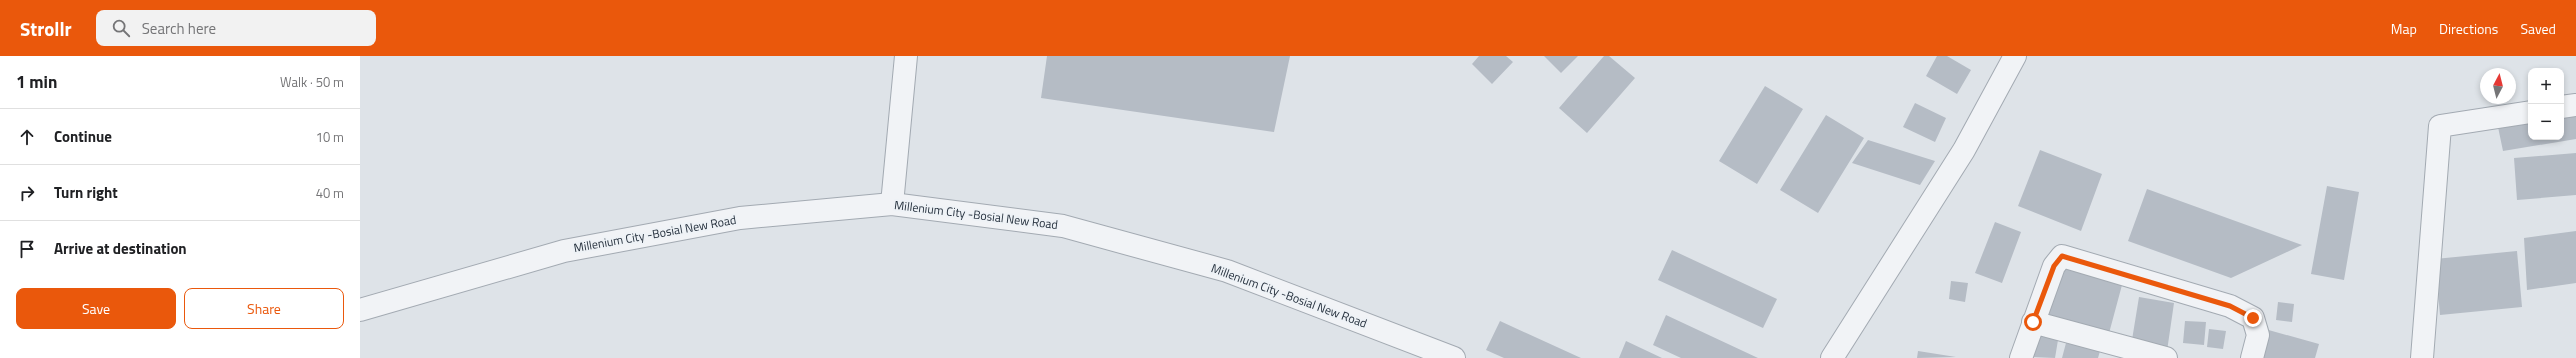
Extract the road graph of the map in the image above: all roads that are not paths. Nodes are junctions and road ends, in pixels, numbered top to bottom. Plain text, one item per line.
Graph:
1 (906, 56) edge
2 (2015, 56) edge
3 (2576, 105) edge
4 (2564, 107) edge
5 (2528, 112) edge
6 (892, 204) junction
7 (364, 308) edge
8 (2033, 322) junction
9 (1454, 358) edge
10 (1832, 358) edge
11 (2021, 358) edge
12 (2166, 358) edge
13 (2252, 358) edge
14 (2422, 358) edge

1 - 6 street
2 - 10 street
3 - 4 street
5 - 14 street
6 - 7 street, Millenium City -Bosial New Road
6 - 9 street, Millenium City -Bosial New Road
8 - 11 street
8 - 12 street
8 - 13 street

